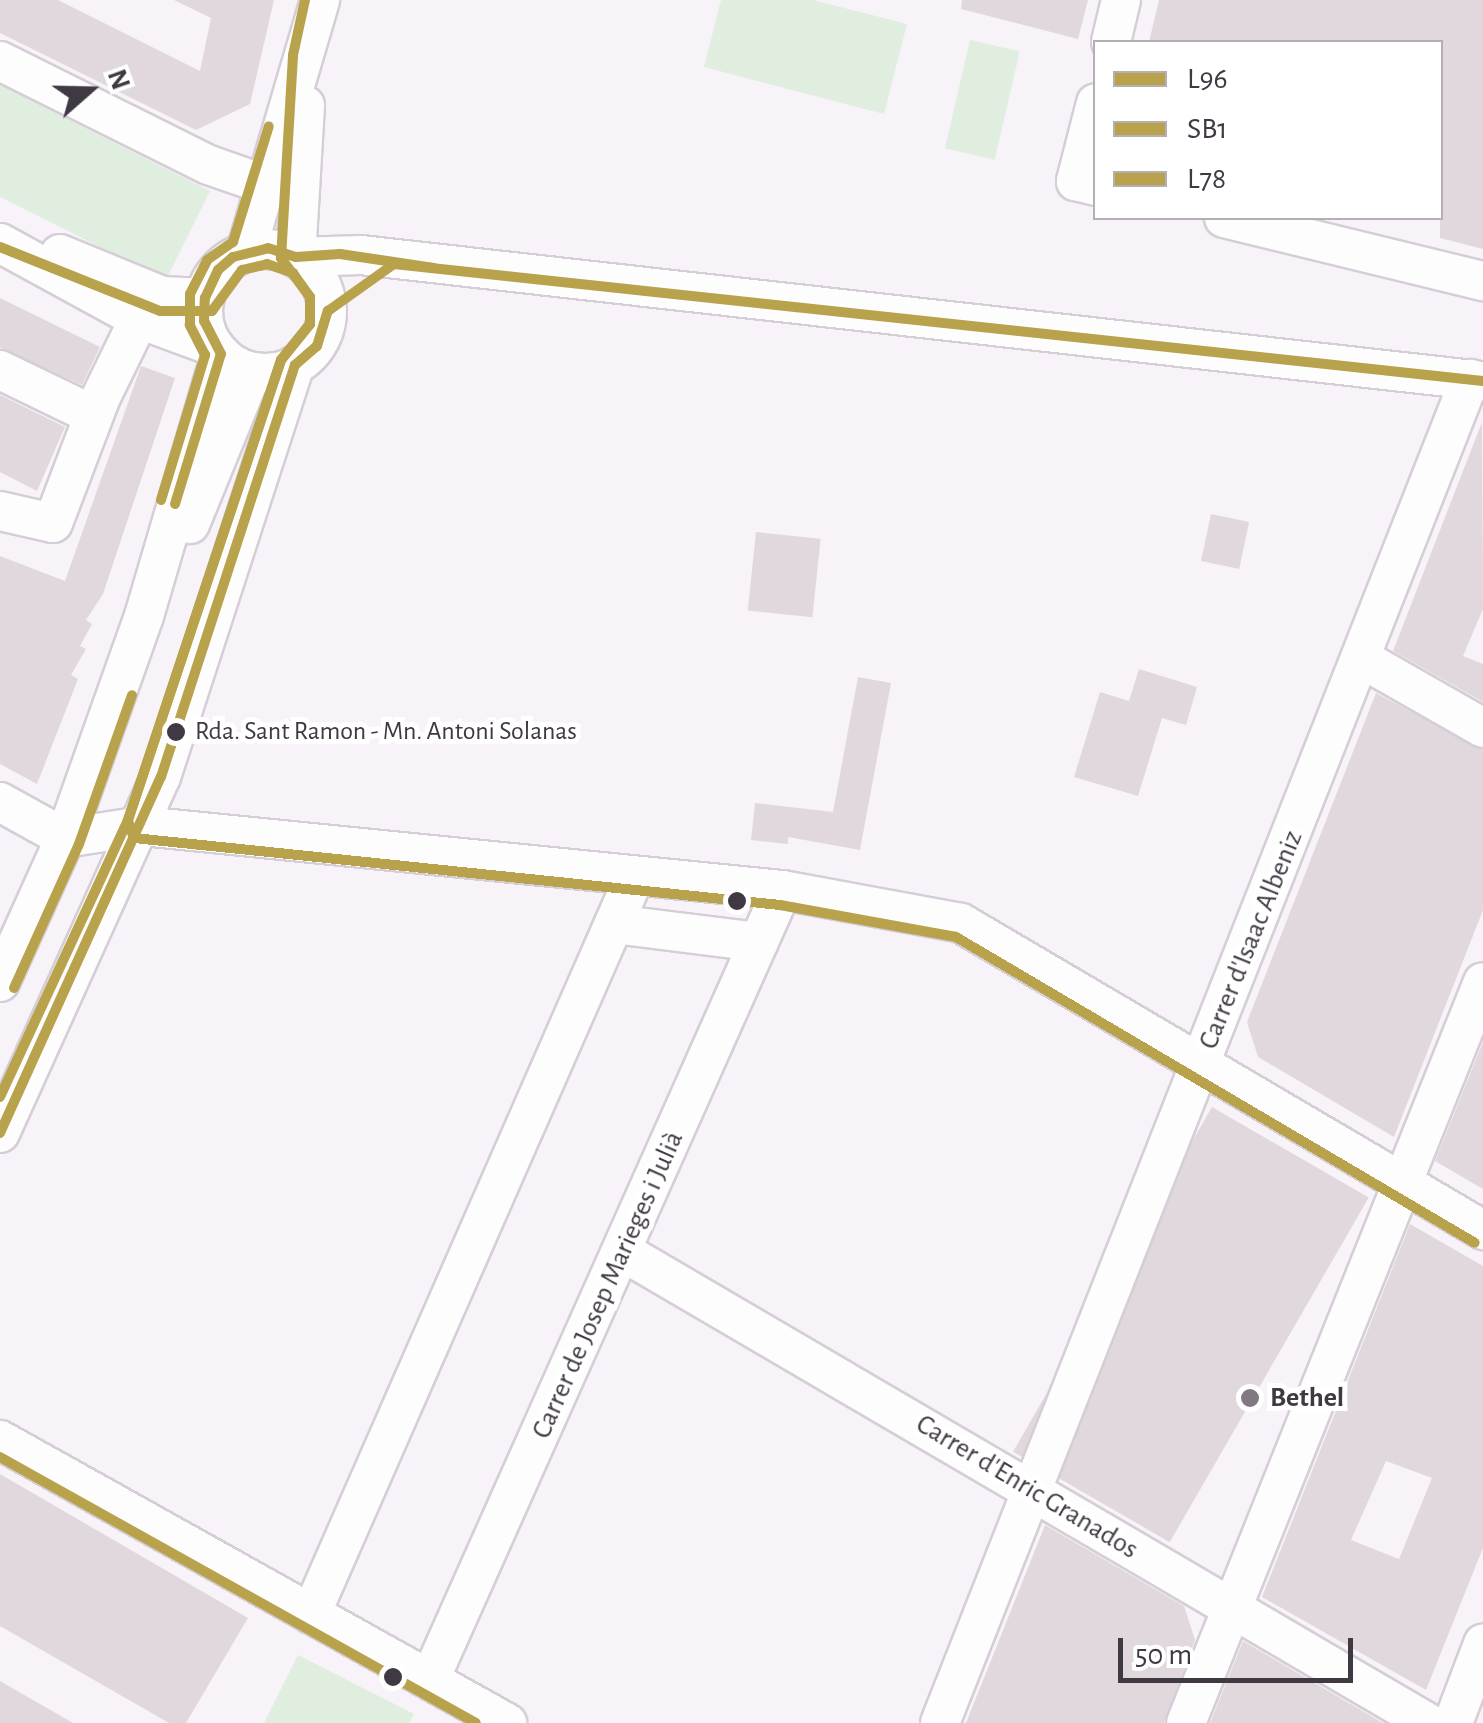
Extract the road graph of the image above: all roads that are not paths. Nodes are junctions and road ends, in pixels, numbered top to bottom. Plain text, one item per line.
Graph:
1 (320, 0) edge
2 (1121, 0) edge
3 (1111, 40) edge
4 (308, 56) junction
5 (0, 61) edge
6 (1093, 115) edge
7 (266, 185) junction
8 (1093, 185) edge
9 (1232, 220) edge
10 (0, 231) edge
11 (0, 243) edge
12 (246, 252) junction
13 (296, 258) junction
14 (394, 264) junction
15 (1483, 281) edge
16 (204, 298) junction
17 (328, 311) junction
18 (139, 319) junction
19 (229, 358) junction
20 (295, 365) junction
21 (0, 370) edge
22 (1476, 380) edge
23 (93, 415) junction
24 (263, 462) junction
25 (0, 510) edge
26 (190, 524) junction
27 (144, 616) junction
28 (1364, 660) junction
29 (1483, 728) edge
30 (0, 802) edge
31 (142, 826) junction
32 (65, 838) junction
33 (634, 878) junction
34 (782, 890) junction
35 (614, 924) junction
36 (759, 942) junction
37 (0, 982) edge
38 (1483, 982) edge
39 (1202, 1063) junction
40 (0, 1133) edge
41 (1403, 1182) junction
42 (1483, 1230) edge
43 (625, 1253) junction
44 (0, 1440) edge
45 (1032, 1488) junction
46 (1232, 1610) junction
47 (311, 1614) junction
48 (1483, 1644) edge
49 (430, 1678) junction
50 (507, 1723) edge
51 (940, 1723) edge
52 (1186, 1723) edge
53 (1428, 1723) edge
54 (1453, 1723) edge

1 - 4 street
2 - 3 street
4 - 7 street
4 - 13 street
5 - 7 street
6 - 8 street
7 - 12 street
9 - 15 street
10 - 16 street
11 - 18 street
12 - 13 street
12 - 16 street
13 - 14 street
13 - 17 street
14 - 17 street
14 - 22 street
16 - 19 street
17 - 20 street
18 - 19 street
18 - 23 street
19 - 20 street
19 - 26 street
19 - 27 street
20 - 24 street
21 - 23 street
22 - 28 street, Carrer d'Isaac Albeniz
23 - 25 street
24 - 26 street
24 - 31 street
26 - 27 street
27 - 32 street
28 - 29 street
28 - 39 street, Carrer d'Isaac Albeniz
30 - 32 street
31 - 32 street
31 - 33 street
31 - 40 street
32 - 37 street
33 - 34 street
33 - 35 street
34 - 36 street, Carrer de Josep Marieges i Julià
34 - 39 street
35 - 36 street
35 - 47 street
36 - 43 street, Carrer de Josep Marieges i Julià
38 - 41 street
39 - 41 street
39 - 45 street, Carrer d'Isaac Albeniz
41 - 42 street
41 - 46 street
43 - 45 street, Carrer d'Enric Granados
43 - 49 street, Carrer de Josep Marieges i Julià
44 - 47 street
45 - 46 street, Carrer d'Enric Granados
45 - 51 street, Carrer d'Isaac Albeniz
46 - 52 street
46 - 53 street, Carrer d'Enric Granados
47 - 49 street
48 - 54 street
49 - 50 street

